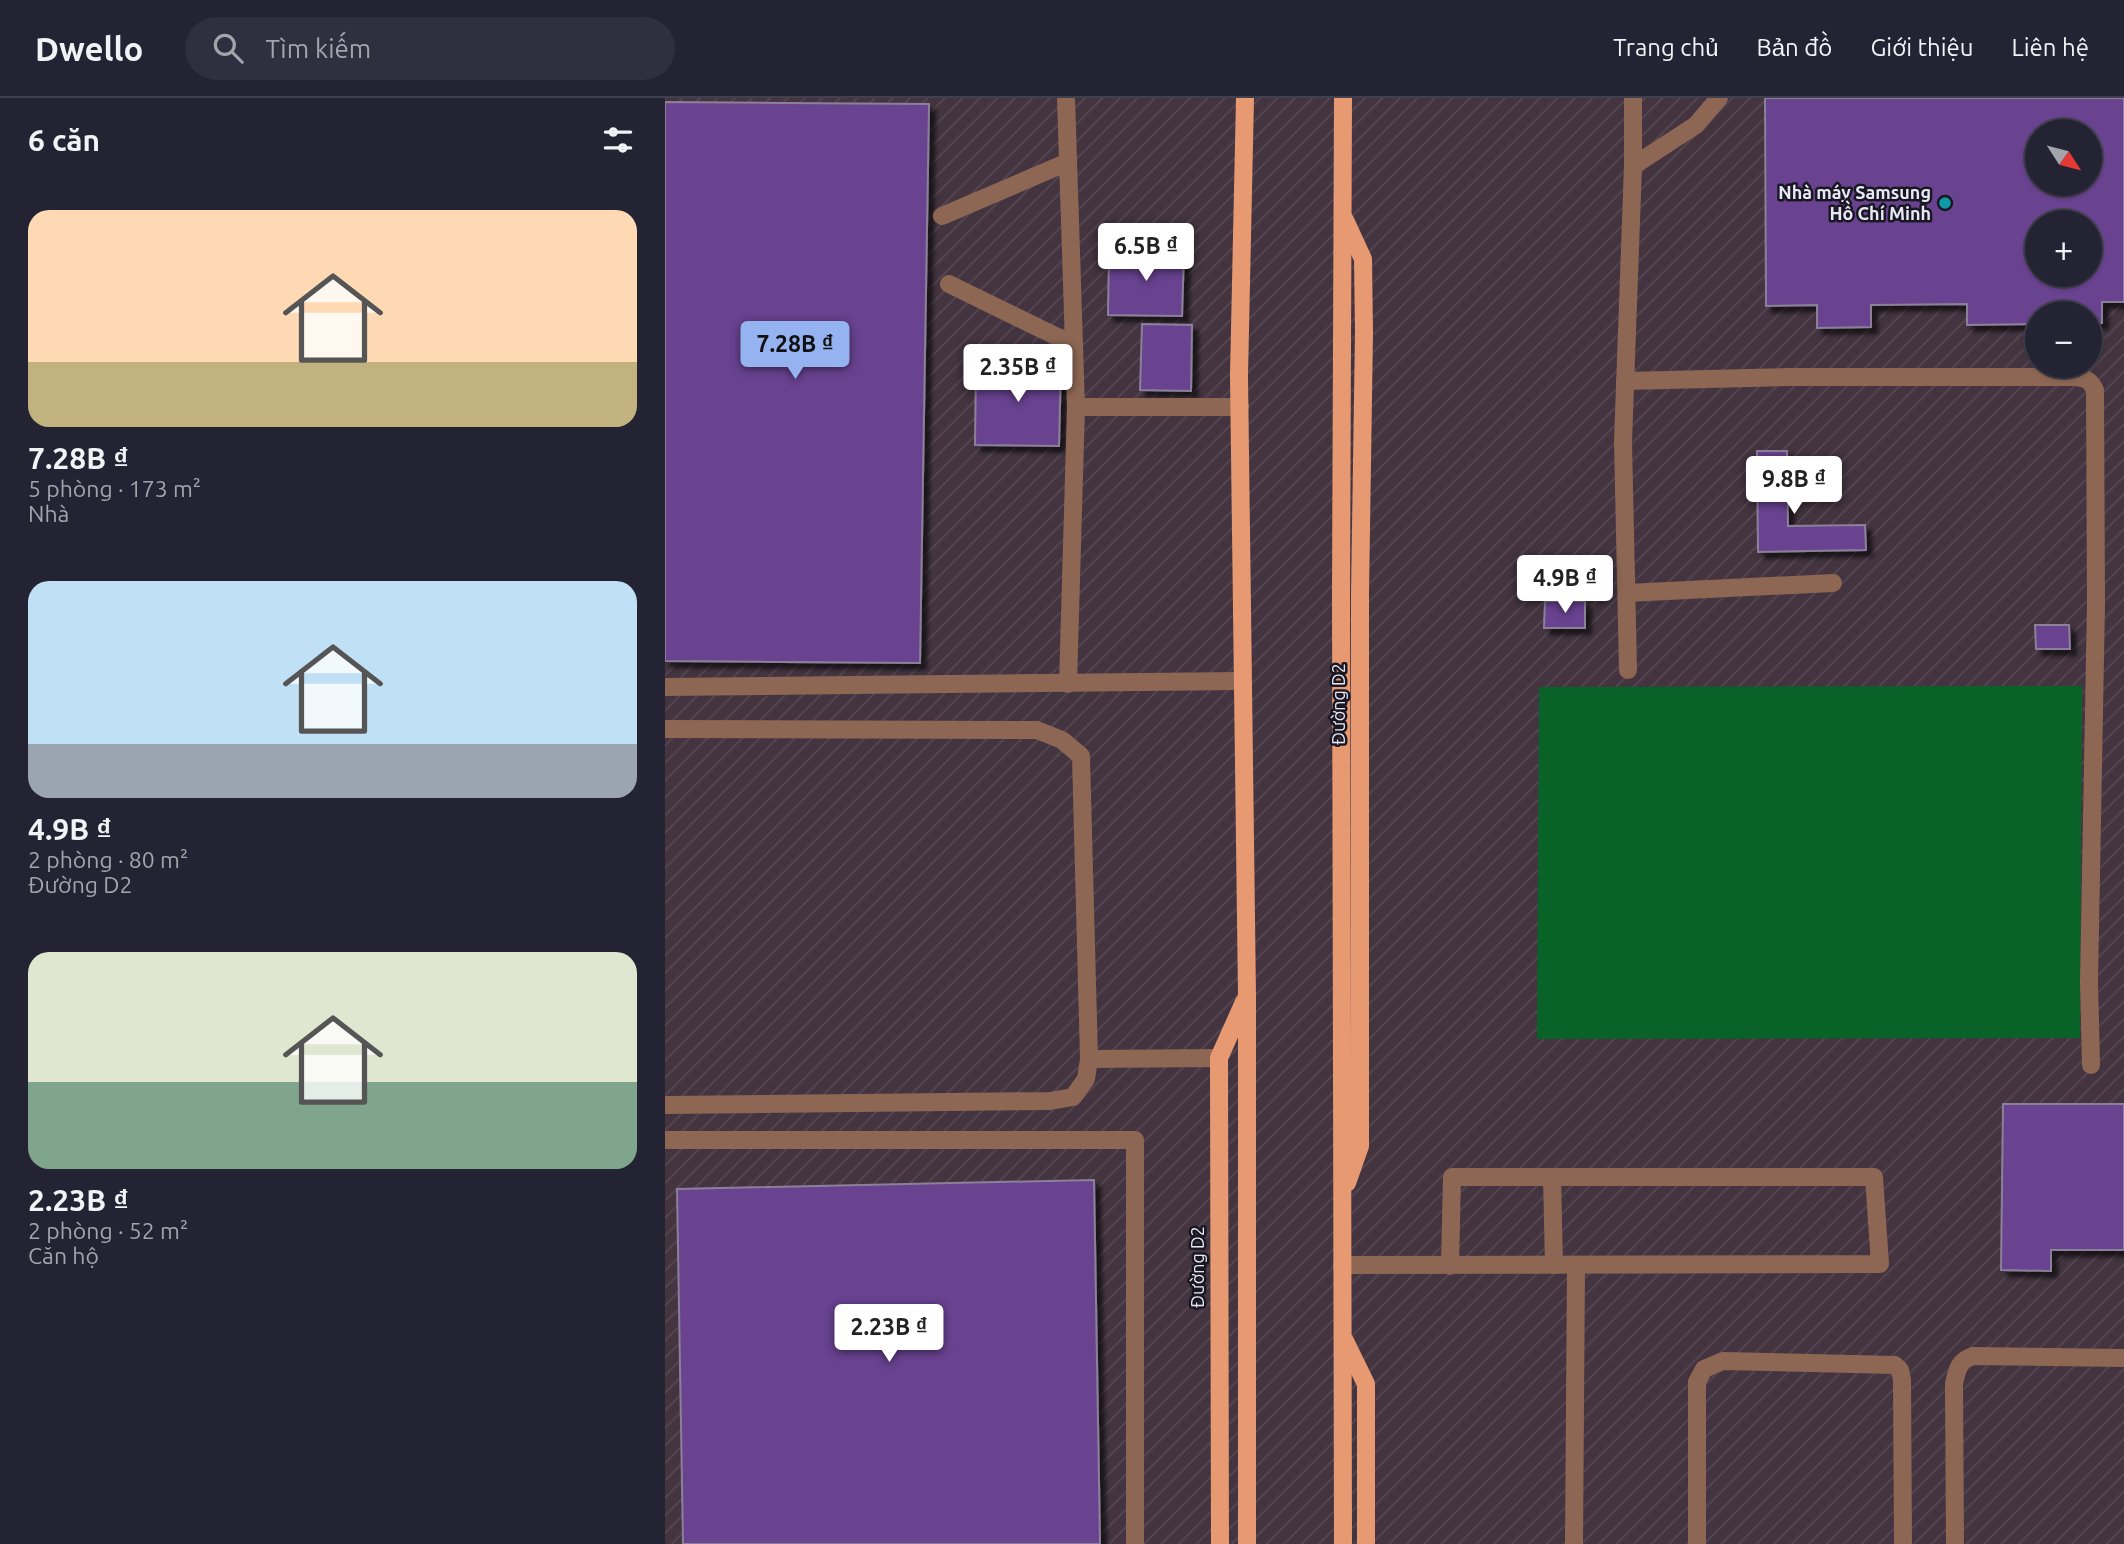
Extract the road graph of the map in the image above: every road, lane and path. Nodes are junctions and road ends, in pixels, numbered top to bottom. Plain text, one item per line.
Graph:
1 (1066, 98) edge
2 (1245, 98) edge
3 (1343, 98) edge
4 (1633, 98) edge
5 (1719, 98) edge
6 (1068, 162) junction
7 (1633, 166) junction
8 (943, 216) dead end
9 (949, 284) dead end
10 (1074, 345) junction
11 (1625, 381) junction
12 (1076, 407) junction
13 (1240, 407) junction
14 (1833, 583) dead end
15 (1627, 593) junction
16 (1628, 670) dead end
17 (1241, 681) junction
18 (1068, 684) junction
19 (665, 687) edge
20 (665, 729) edge
21 (1247, 996) junction
22 (1219, 1058) junction
23 (1089, 1059) junction
24 (2091, 1065) dead end
25 (665, 1105) edge
26 (665, 1140) edge
27 (1552, 1177) junction
28 (1342, 1265) junction
29 (1554, 1265) junction
30 (1450, 1266) junction
31 (1576, 1266) junction
32 (1342, 1335) junction
33 (2124, 1358) edge
34 (1135, 1544) edge
35 (1220, 1544) edge
36 (1247, 1544) edge
37 (1343, 1544) edge
38 (1366, 1544) edge
39 (1574, 1544) edge
40 (1697, 1544) edge
41 (1903, 1544) edge
42 (1955, 1544) edge

1 - 6 lane
2 - 13 main road, Đường D2
3 - 28 main road, Đường D2
4 - 7 lane
5 - 7 lane
6 - 8 lane
6 - 10 lane
7 - 11 lane
9 - 10 lane
10 - 12 lane
11 - 15 lane
11 - 24 lane
12 - 13 lane
12 - 18 lane
13 - 17 main road, Đường D2
14 - 15 lane
15 - 16 lane
17 - 18 lane
17 - 21 main road, Đường D2
18 - 19 lane
20 - 23 lane
21 - 22 main road, Đường D2
21 - 36 main road, Đường D2
22 - 23 lane
22 - 35 main road, Đường D2
23 - 25 lane
26 - 34 lane
27 - 29 lane
27 - 30 lane
27 - 31 lane
28 - 30 lane
28 - 32 main road, Đường D2
29 - 30 lane
29 - 31 lane
31 - 39 lane
32 - 37 main road, Đường D2
32 - 38 main road, Đường D2
33 - 42 lane
40 - 41 lane

